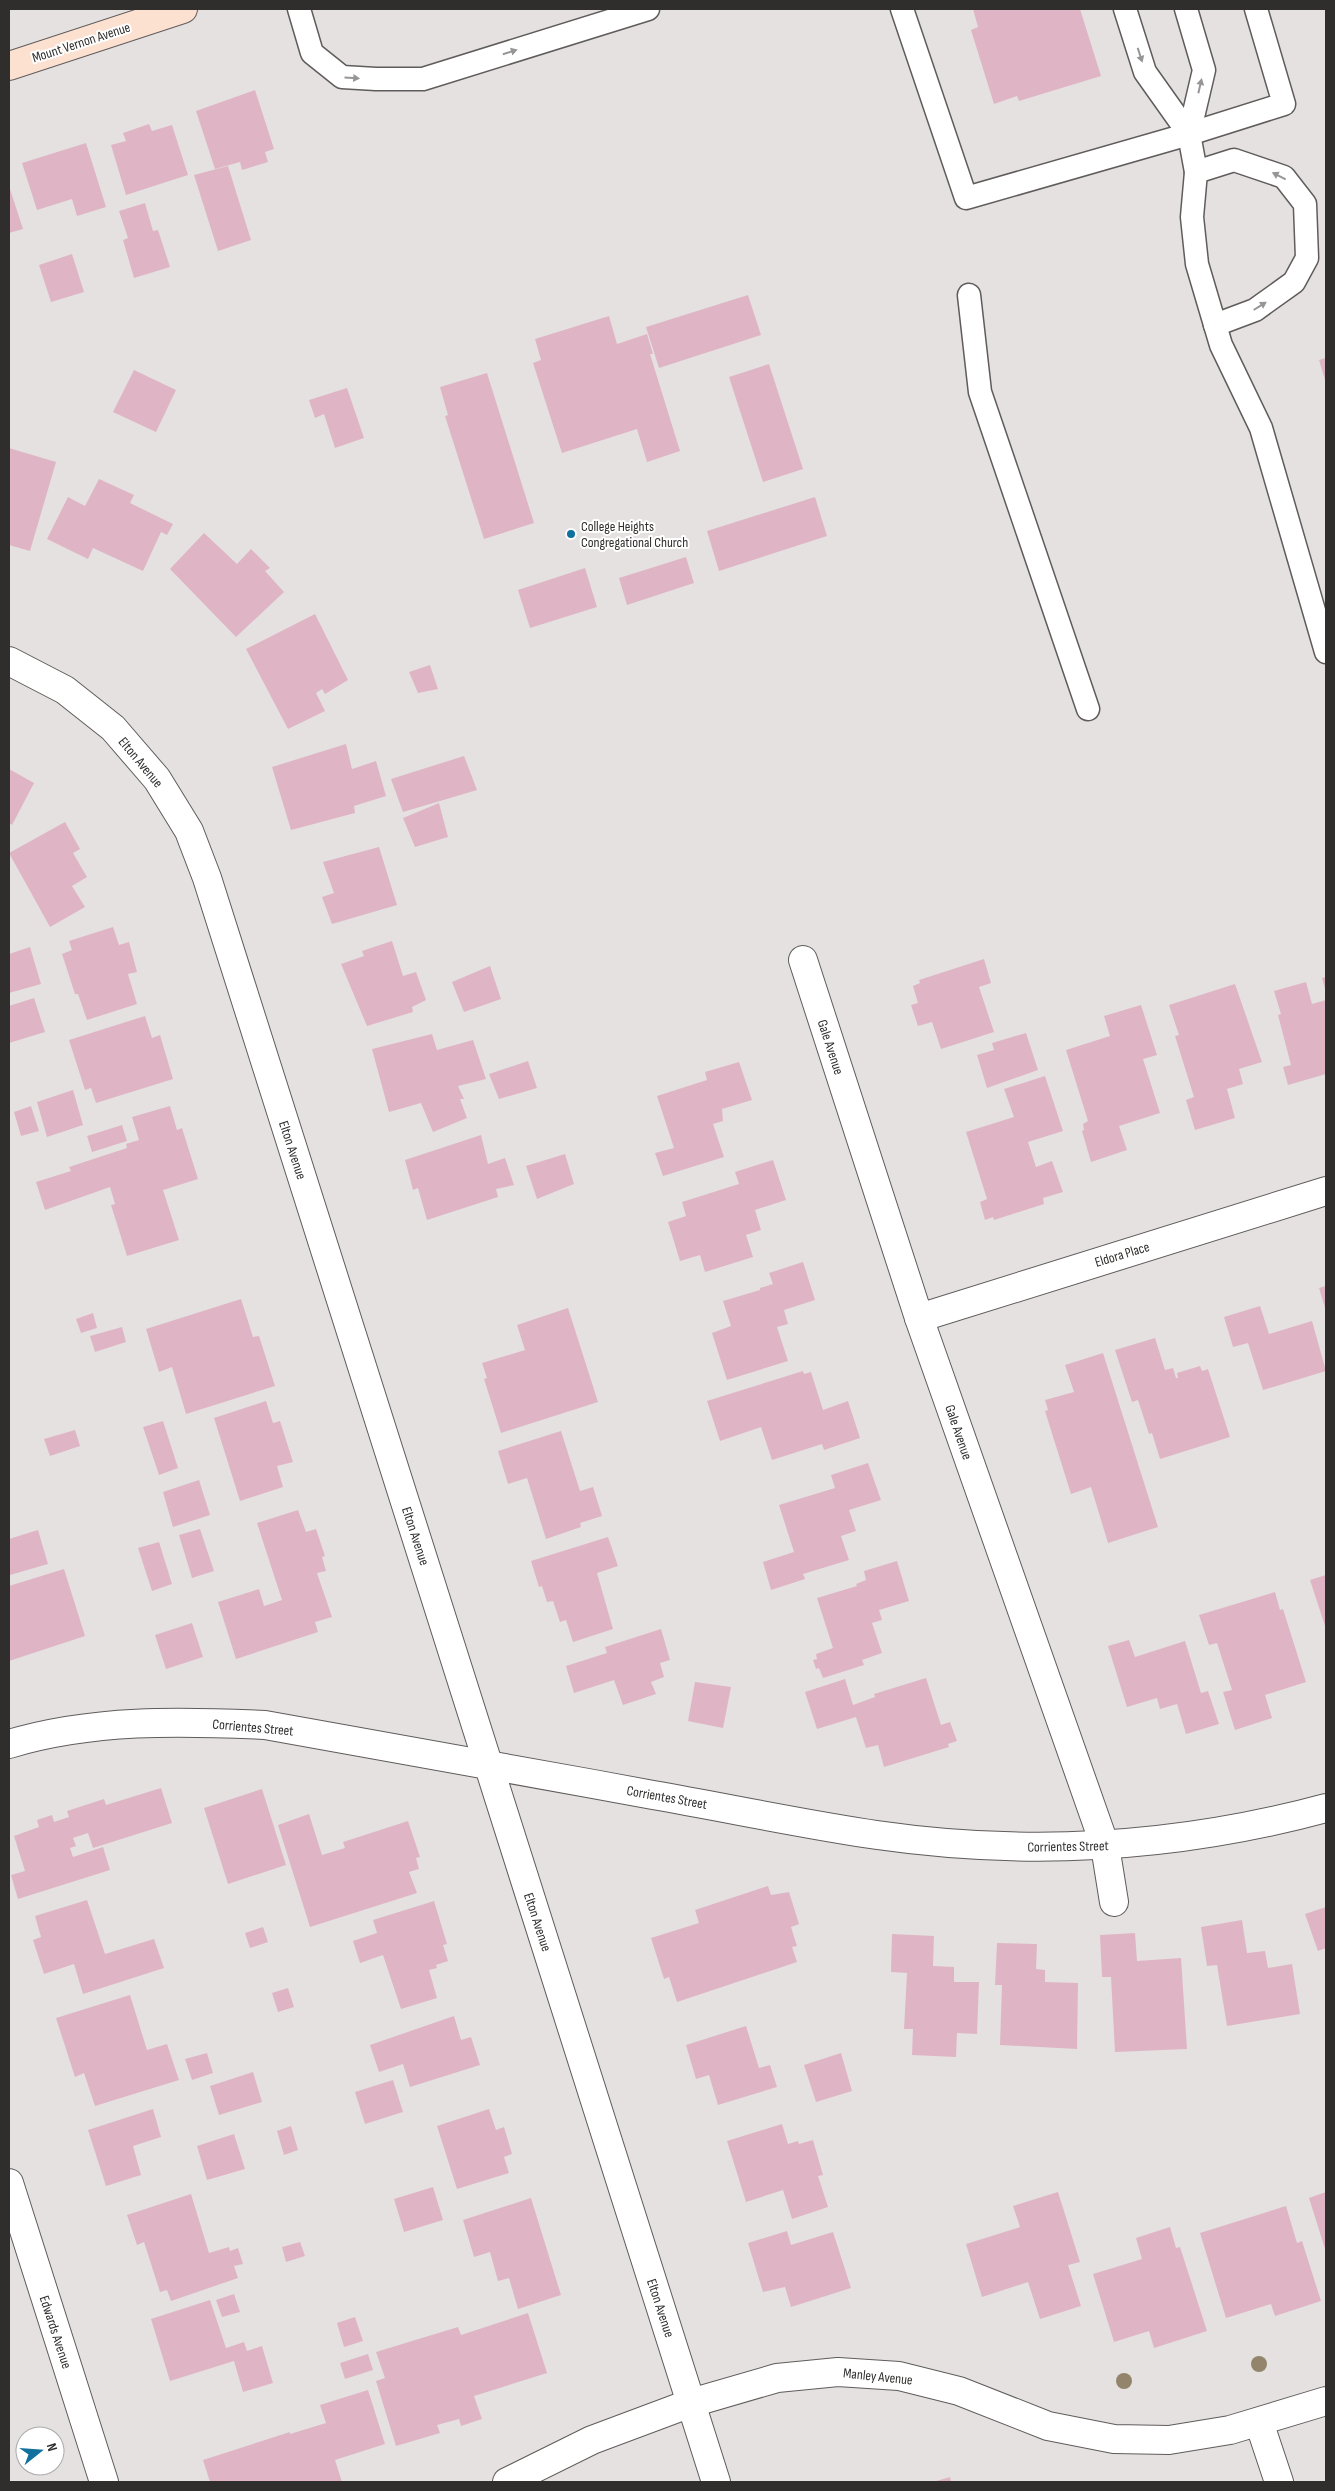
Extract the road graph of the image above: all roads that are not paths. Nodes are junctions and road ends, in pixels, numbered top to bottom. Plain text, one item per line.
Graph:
1 (183, 9) edge
2 (299, 9) edge
3 (648, 9) edge
4 (902, 9) edge
5 (1125, 9) edge
6 (1186, 9) edge
7 (1256, 9) edge
8 (9, 66) edge
9 (1190, 134) junction
10 (1196, 172) junction
11 (969, 295) dead end
12 (1215, 325) junction
13 (1326, 652) edge
14 (9, 661) edge
15 (1088, 710) dead end
16 (803, 960) dead end
17 (1326, 1191) edge
18 (918, 1318) junction
19 (9, 1744) edge
20 (488, 1765) junction
21 (1326, 1808) edge
22 (1105, 1846) junction
23 (1114, 1902) dead end
24 (9, 2182) edge
25 (1326, 2401) edge
26 (691, 2403) junction
27 (1259, 2422) junction
28 (104, 2482) edge
29 (507, 2482) edge
30 (716, 2482) edge
31 (1278, 2482) edge

1 - 8 main road, Mount Vernon Avenue
2 -> 3 lane
4 - 9 lane
5 -> 9 lane
9 -> 6 lane
7 - 9 lane
9 - 10 lane
10 - 12 lane
12 -> 10 lane
11 - 15 lane
12 - 13 lane
14 - 20 street, Elton Avenue
16 - 18 street, Gale Avenue
17 - 18 street, Eldora Place
18 - 22 street, Gale Avenue
19 - 20 street, Corrientes Street
20 - 22 street, Corrientes Street
20 - 26 street, Elton Avenue
21 - 22 street, Corrientes Street
22 - 23 street, Gale Avenue
24 - 28 street, Edwards Avenue
25 - 27 street, Manley Avenue
26 - 27 street, Manley Avenue
26 - 29 street, Manley Avenue
26 - 30 street, Elton Avenue
27 - 31 street

